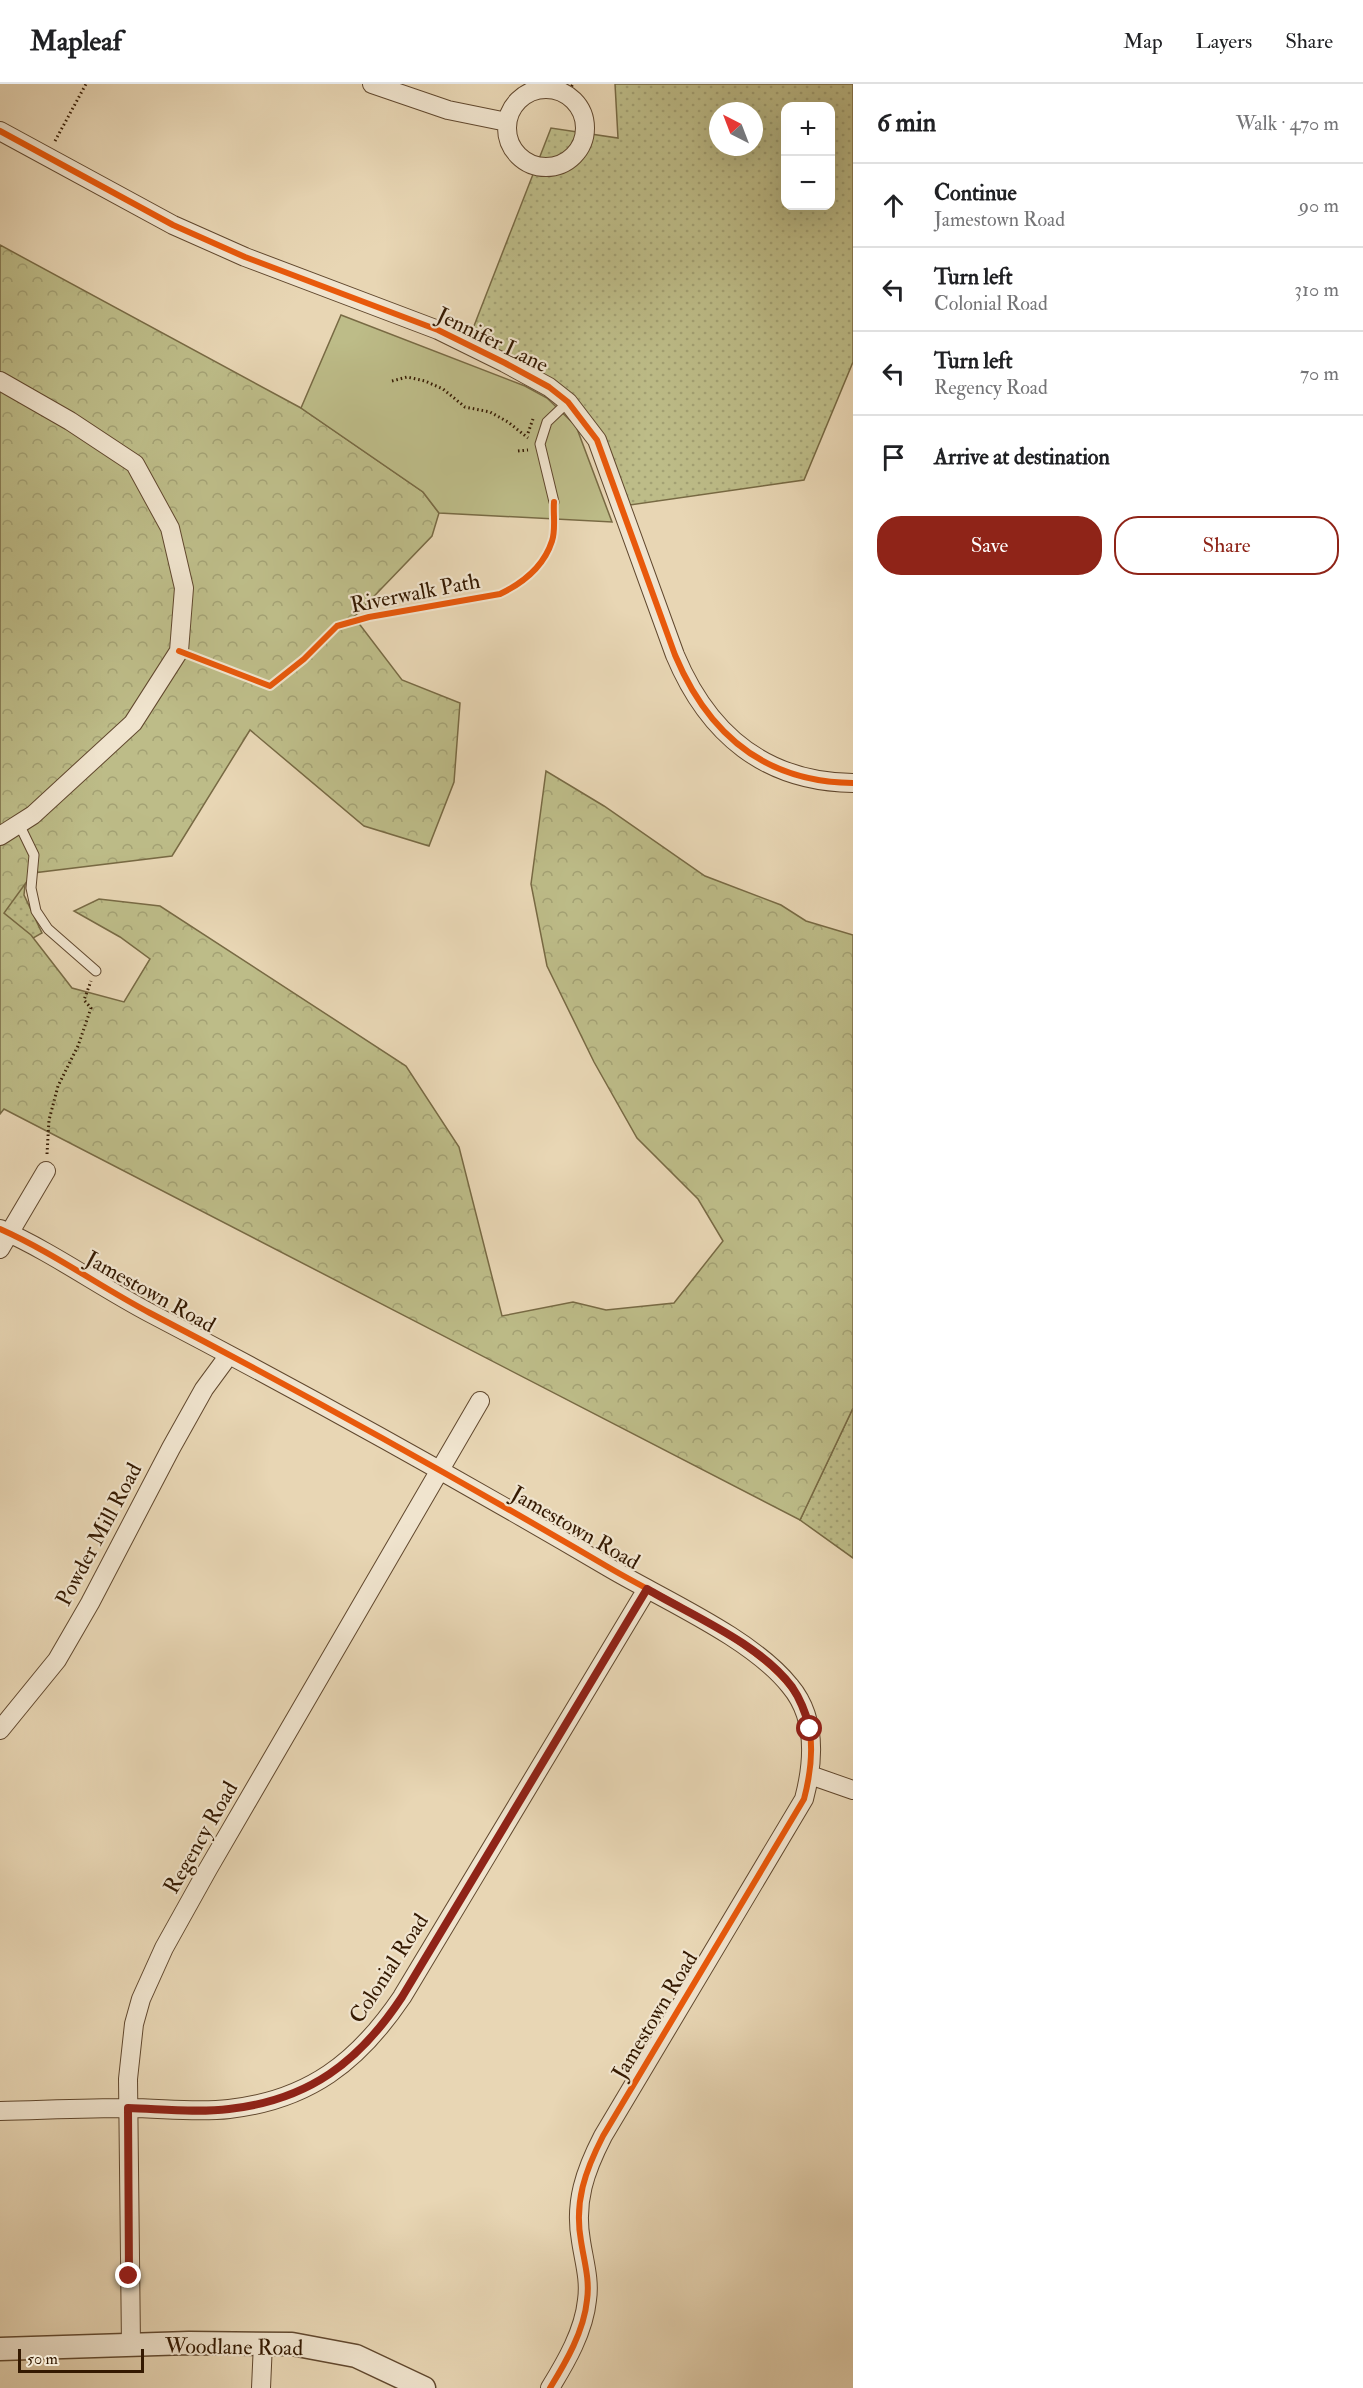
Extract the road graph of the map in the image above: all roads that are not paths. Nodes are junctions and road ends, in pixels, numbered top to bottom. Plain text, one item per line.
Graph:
1 (372, 84) edge
2 (570, 89) edge
3 (507, 122) junction
4 (0, 131) edge
5 (0, 381) edge
6 (567, 402) junction
7 (554, 502) dead end
8 (853, 783) edge
9 (19, 824) junction
10 (0, 836) edge
11 (96, 971) road end
12 (46, 1171) road end
13 (3, 1237) edge
14 (229, 1354) junction
15 (480, 1401) dead end
16 (439, 1470) junction
17 (647, 1589) junction
18 (0, 1730) edge
19 (810, 1775) junction
20 (853, 1790) edge
21 (128, 2108) junction
22 (0, 2110) edge
23 (263, 2343) junction
24 (131, 2346) junction
25 (0, 2349) edge
26 (261, 2388) edge
27 (424, 2388) edge
28 (550, 2388) edge

1 - 3 street
2 - 3 street
2 - 3 street
4 - 6 street, Jennifer Lane
5 - 9 street
6 - 7 lane
6 - 8 street, Jennifer Lane
9 - 10 street
9 - 11 lane
12 - 13 street
13 - 14 street, Jamestown Road
14 - 16 street, Jamestown Road
14 - 18 street, Powder Mill Road
15 - 16 street, Regency Road
16 - 17 street, Jamestown Road
16 - 21 street, Regency Road
17 - 19 street, Jamestown Road
17 - 21 street, Colonial Road
19 - 20 street
19 - 28 street, Jamestown Road
21 - 22 street, Colonial Road
21 - 24 street, Regency Road
23 - 24 street, Woodlane Road
23 - 26 street
23 - 27 street, Woodlane Road
24 - 25 street, Woodlane Road

